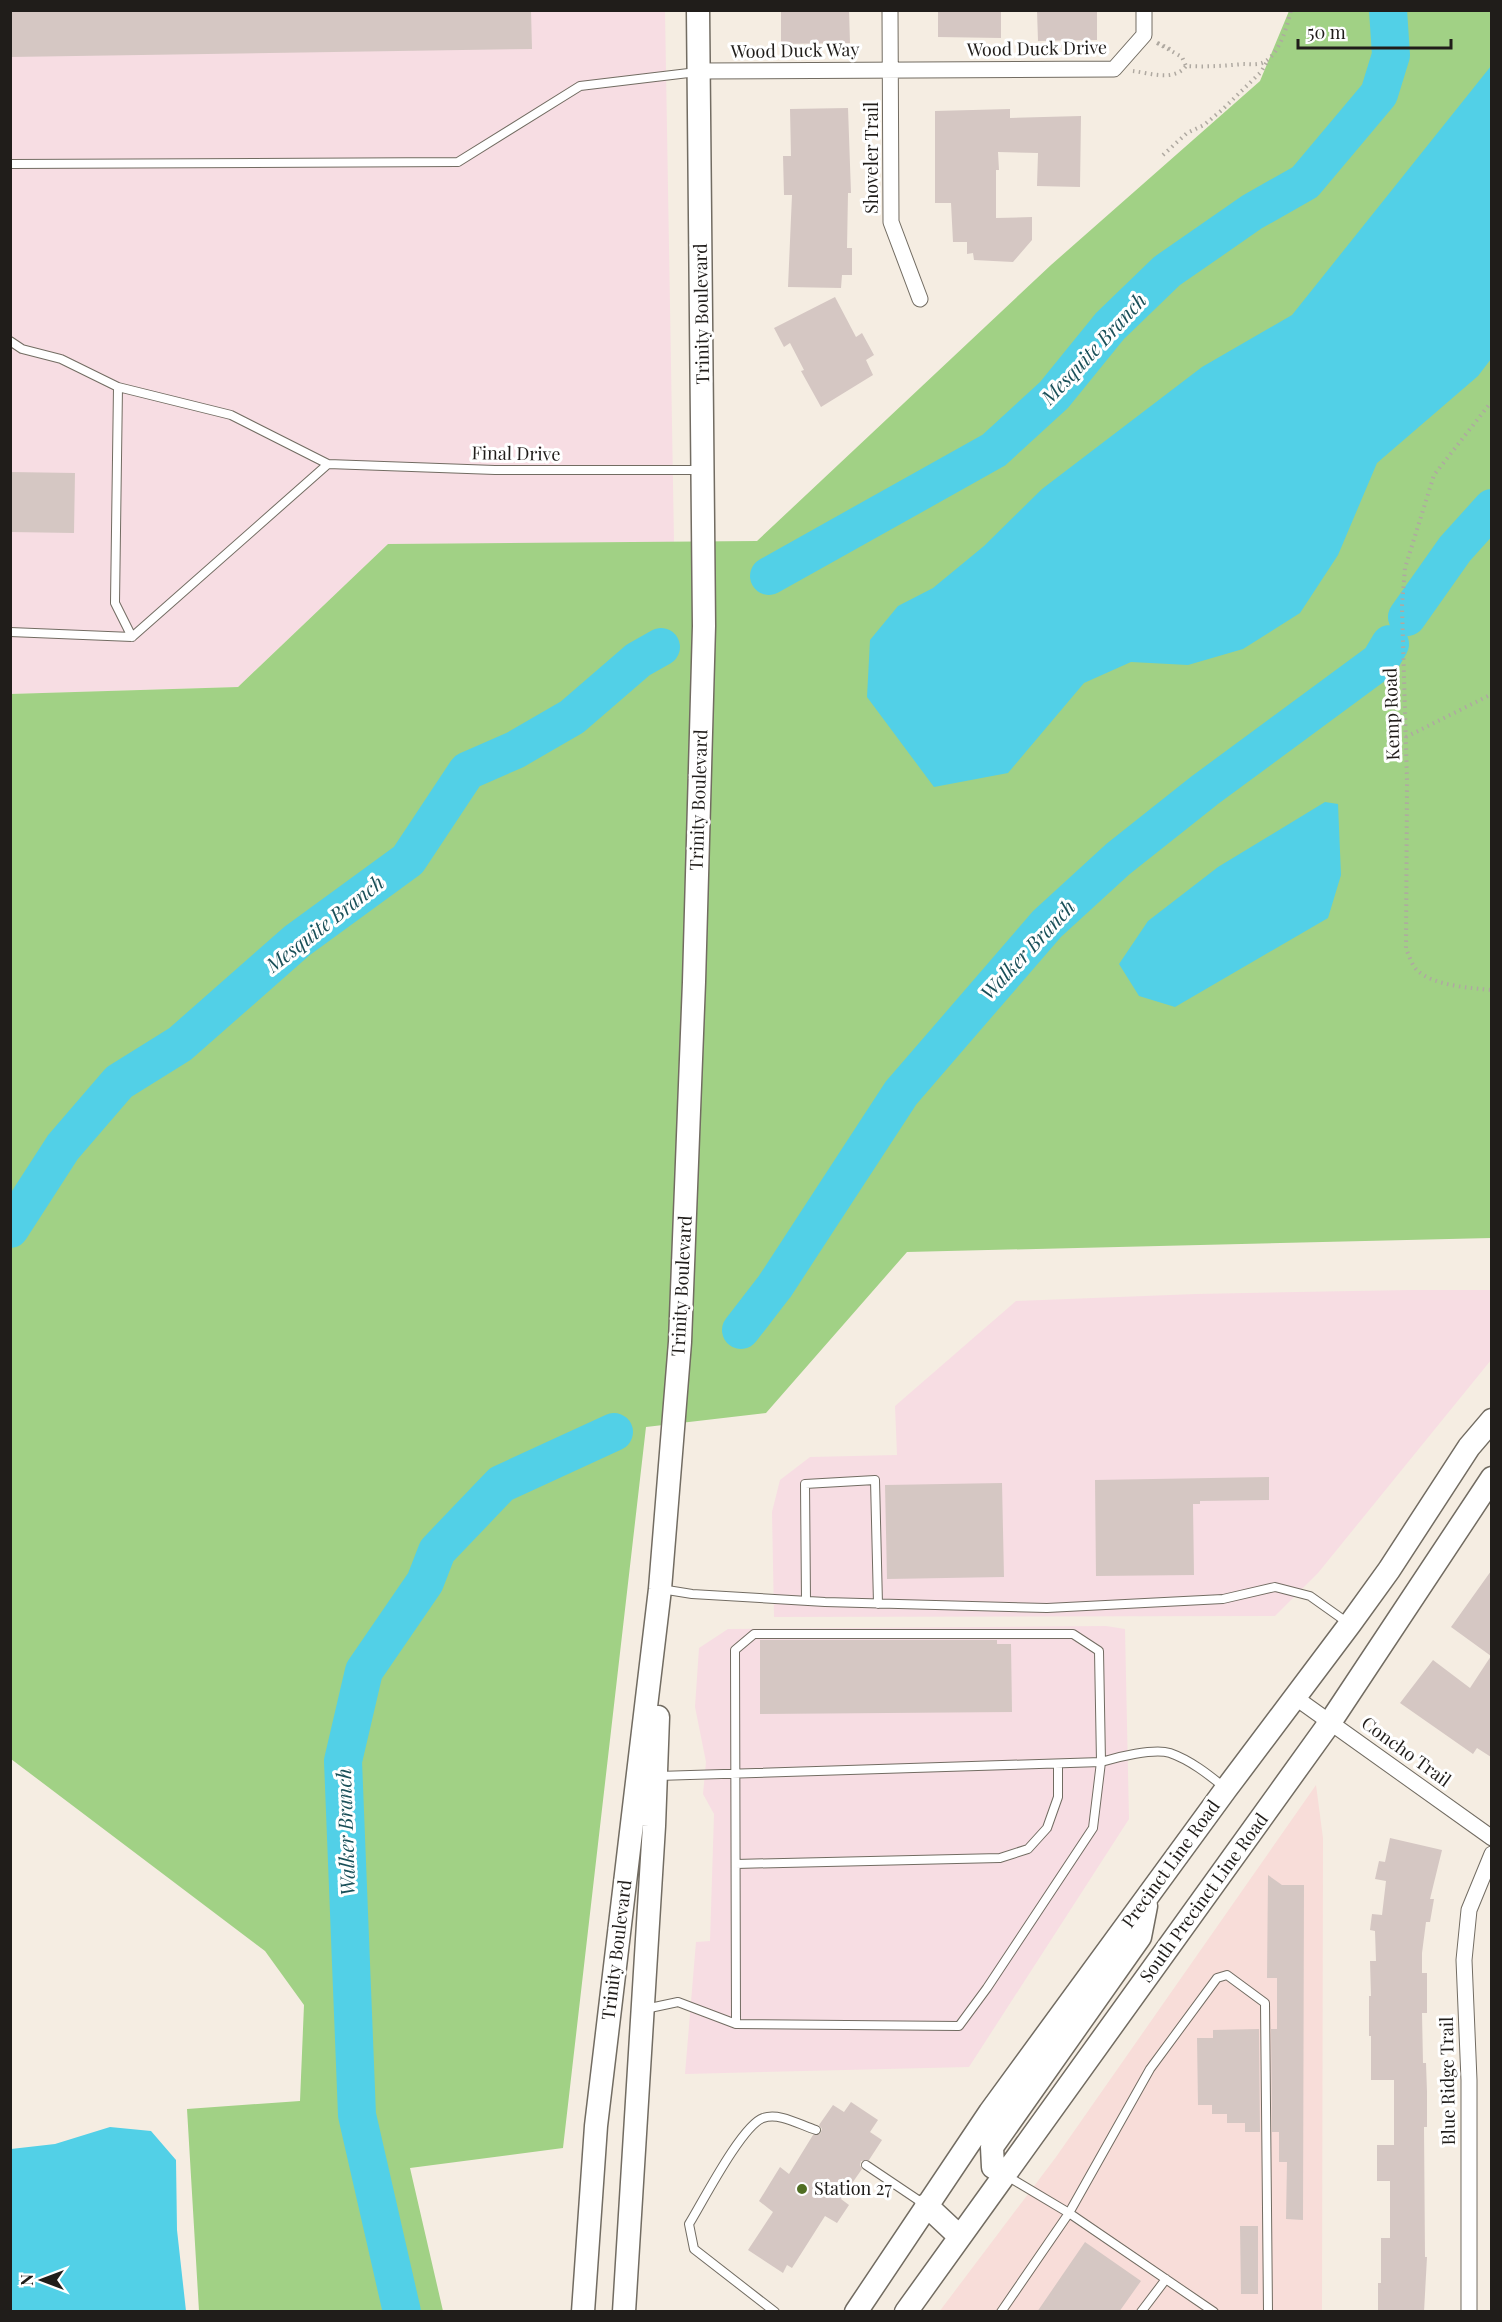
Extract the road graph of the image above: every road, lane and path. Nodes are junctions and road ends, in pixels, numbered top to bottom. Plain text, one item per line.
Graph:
1 (698, 10) edge
2 (890, 10) edge
3 (1144, 10) edge
4 (1291, 10) edge
5 (1144, 35) junction
6 (1174, 51) dead end
7 (1269, 59) junction
8 (1186, 66) junction
9 (891, 69) junction
10 (1114, 69) junction
11 (699, 71) junction
12 (1163, 155) dead end
13 (10, 164) edge
14 (920, 299) dead end
15 (10, 341) edge
16 (117, 387) junction
17 (1491, 401) edge
18 (328, 464) junction
19 (704, 471) junction
20 (10, 632) edge
21 (132, 637) junction
22 (1491, 694) edge
23 (1406, 737) junction
24 (1491, 990) edge
25 (1491, 1420) edge
26 (1491, 1478) edge
27 (660, 1589) junction
28 (806, 1601) junction
29 (878, 1604) junction
30 (1350, 1624) junction
31 (1296, 1698) junction
32 (1331, 1722) junction
33 (1101, 1762) junction
34 (1058, 1764) junction
35 (736, 1774) junction
36 (657, 1776) junction
37 (1226, 1789) junction
38 (1491, 1838) edge
39 (1491, 1854) edge
40 (736, 1864) junction
41 (1147, 1898) junction
42 (644, 2010) junction
43 (736, 2024) junction
44 (816, 2130) dead end
45 (866, 2165) dead end
46 (1004, 2174) junction
47 (926, 2205) junction
48 (1069, 2213) junction
49 (959, 2236) junction
50 (1166, 2278) junction
51 (583, 2312) edge
52 (624, 2312) edge
53 (775, 2312) edge
54 (856, 2312) edge
55 (906, 2312) edge
56 (1001, 2312) edge
57 (1141, 2312) edge
58 (1214, 2312) edge
59 (1268, 2312) edge
60 (1468, 2312) edge

1 - 11 main road, Trinity Boulevard
2 - 9 street, Shoveler Trail
3 - 5 street
4 - 7 path
5 - 6 path
5 - 8 path
5 - 10 street, Wood Duck Drive
7 - 8 path
7 - 12 path
8 - 10 path
9 - 10 street, Wood Duck Drive
9 - 11 street, Wood Duck Way
9 - 14 street, Shoveler Trail
11 - 13 lane
11 - 19 main road, Trinity Boulevard
15 - 16 lane
16 - 18 lane
16 - 21 lane
17 - 23 path, Kemp Road
18 - 19 lane, Final Drive
18 - 21 lane
19 - 27 main road, Trinity Boulevard
20 - 21 lane
22 - 23 path
23 - 24 path, Kemp Road
25 - 30 main road, Precinct Line Road
26 - 32 main road, South Precinct Line Road
27 - 28 lane
27 - 36 main road, Trinity Boulevard
27 - 51 main road, Trinity Boulevard
28 - 29 lane
28 - 29 lane
29 - 30 lane
30 - 31 main road, Precinct Line Road
31 - 32 street, Concho Trail
31 - 37 main road, Precinct Line Road
32 - 38 street, Concho Trail
32 - 46 main road, South Precinct Line Road
33 - 34 lane
33 - 35 lane
33 - 37 lane
33 - 43 lane
34 - 35 lane
34 - 40 lane
35 - 36 lane
35 - 40 lane
36 - 42 main road, Trinity Boulevard
37 - 41 main road, Precinct Line Road
39 - 60 street, Blue Ridge Trail
40 - 43 lane
41 - 46 main road
41 - 47 main road, Precinct Line Road
42 - 43 lane
42 - 52 main road, Trinity Boulevard
44 - 53 lane
45 - 47 lane
46 - 48 lane
46 - 49 main road, South Precinct Line Road
47 - 49 main road
47 - 54 main road, Precinct Line Road
48 - 50 lane
48 - 56 lane
48 - 59 lane
49 - 55 main road, South Precinct Line Road
50 - 57 lane
50 - 58 lane

